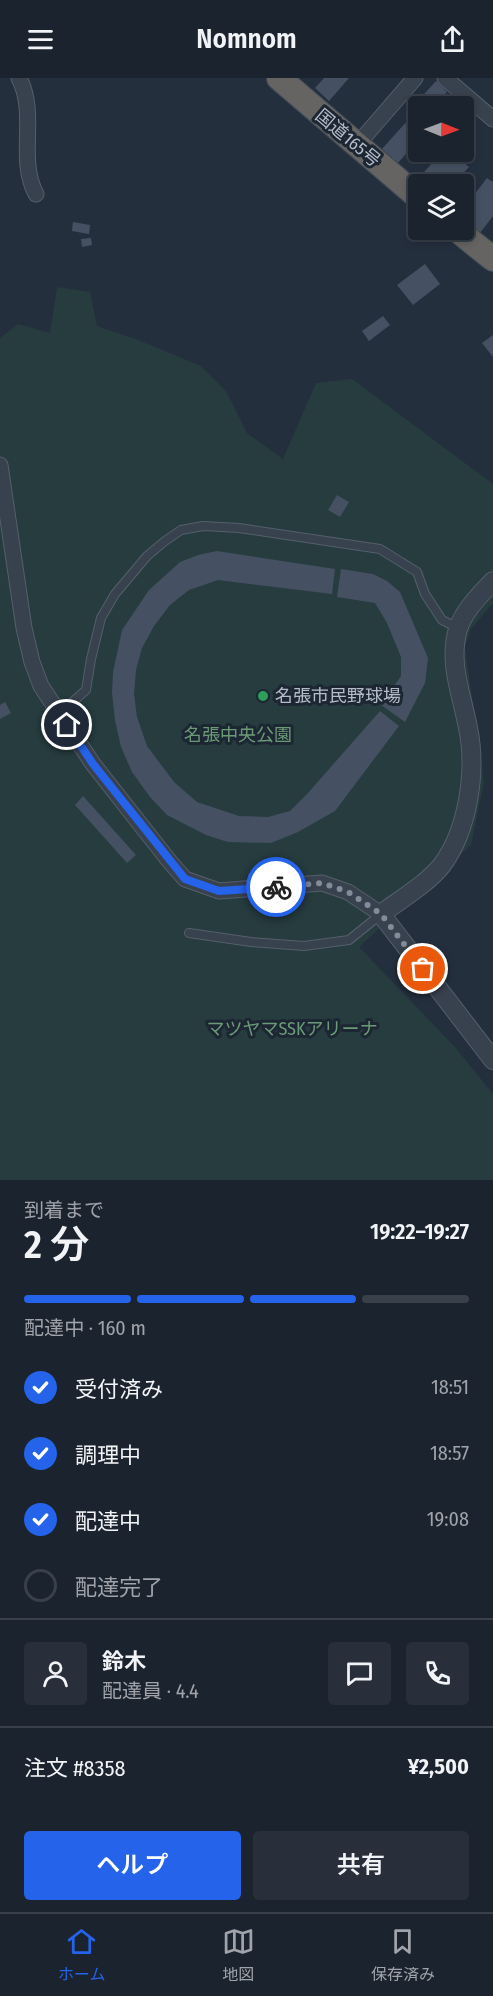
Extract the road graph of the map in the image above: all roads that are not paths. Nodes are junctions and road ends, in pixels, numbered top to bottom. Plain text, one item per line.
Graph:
1 (19, 78) edge
2 (279, 78) edge
3 (415, 78) edge
4 (445, 78) edge
5 (493, 118) edge
6 (357, 145) junction
7 (408, 188) edge
8 (36, 194) dead end
9 (469, 240) edge
10 (493, 260) edge
11 (0, 465) edge
12 (493, 581) edge
13 (458, 628) junction
14 (69, 705) dead end
15 (381, 914) junction
16 (189, 933) dead end
17 (493, 1060) edge

1 - 8 street
2 - 6 highway, 国道165号
3 - 6 street
4 - 5 street
6 - 7 highway, 国道165号
9 - 10 highway
11 - 15 street
12 - 13 street
13 - 14 lane
13 - 15 street
15 - 16 lane
15 - 17 street

